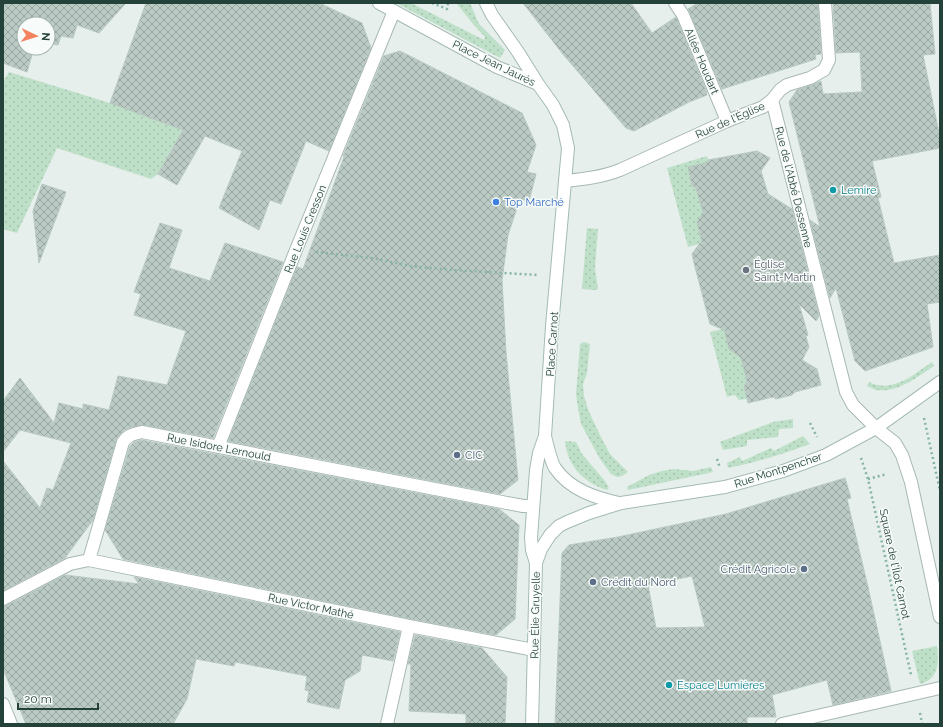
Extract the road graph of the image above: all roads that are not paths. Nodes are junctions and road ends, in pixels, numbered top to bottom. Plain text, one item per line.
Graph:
1 (380, 3) edge
2 (486, 3) edge
3 (675, 3) edge
4 (825, 3) edge
5 (394, 11) junction
6 (538, 84) junction
7 (772, 100) junction
8 (727, 121) junction
9 (565, 181) junction
10 (940, 382) edge
11 (876, 428) junction
12 (545, 436) junction
13 (218, 447) junction
14 (620, 503) junction
15 (533, 506) junction
16 (89, 560) junction
17 (536, 563) junction
18 (3, 599) edge
19 (940, 617) edge
20 (409, 626) junction
21 (534, 650) junction
22 (940, 688) edge
23 (3, 704) edge
24 (11, 724) edge
25 (387, 724) edge
26 (532, 724) edge
27 (782, 724) edge

1 - 5 street, Place Jean Jaurès
2 - 6 street
3 - 8 street, Allée Houdart
4 - 7 street, Rue de l'Église
5 - 6 street, Place Jean Jaurès
5 - 13 street, Rue Louis Cresson
6 - 9 street, Place Jean Jaurès
7 - 8 street, Rue de l'Église
7 - 11 street, Rue de l'Abbé Dessenne
8 - 9 street, Rue de l'Église
9 - 12 street, Place Carnot
10 - 11 street, Rue Montpencher
11 - 14 street, Rue Montpencher
11 - 19 street, Rue de l'Abbé Dessenne
12 - 14 street, Rue Montpencher
12 - 15 street, Place Carnot
13 - 15 street, Rue Isidore Lernould
13 - 16 street, Rue Isidore Lernould
14 - 17 street, Rue Montpencher
15 - 17 street, Rue Élie Gruyelle
16 - 18 street
16 - 20 street, Rue Victor Mathé
17 - 21 street, Rue Élie Gruyelle
20 - 21 street, Rue Victor Mathé
20 - 25 street
21 - 26 street, Rue Élie Gruyelle
22 - 27 street
23 - 24 street

